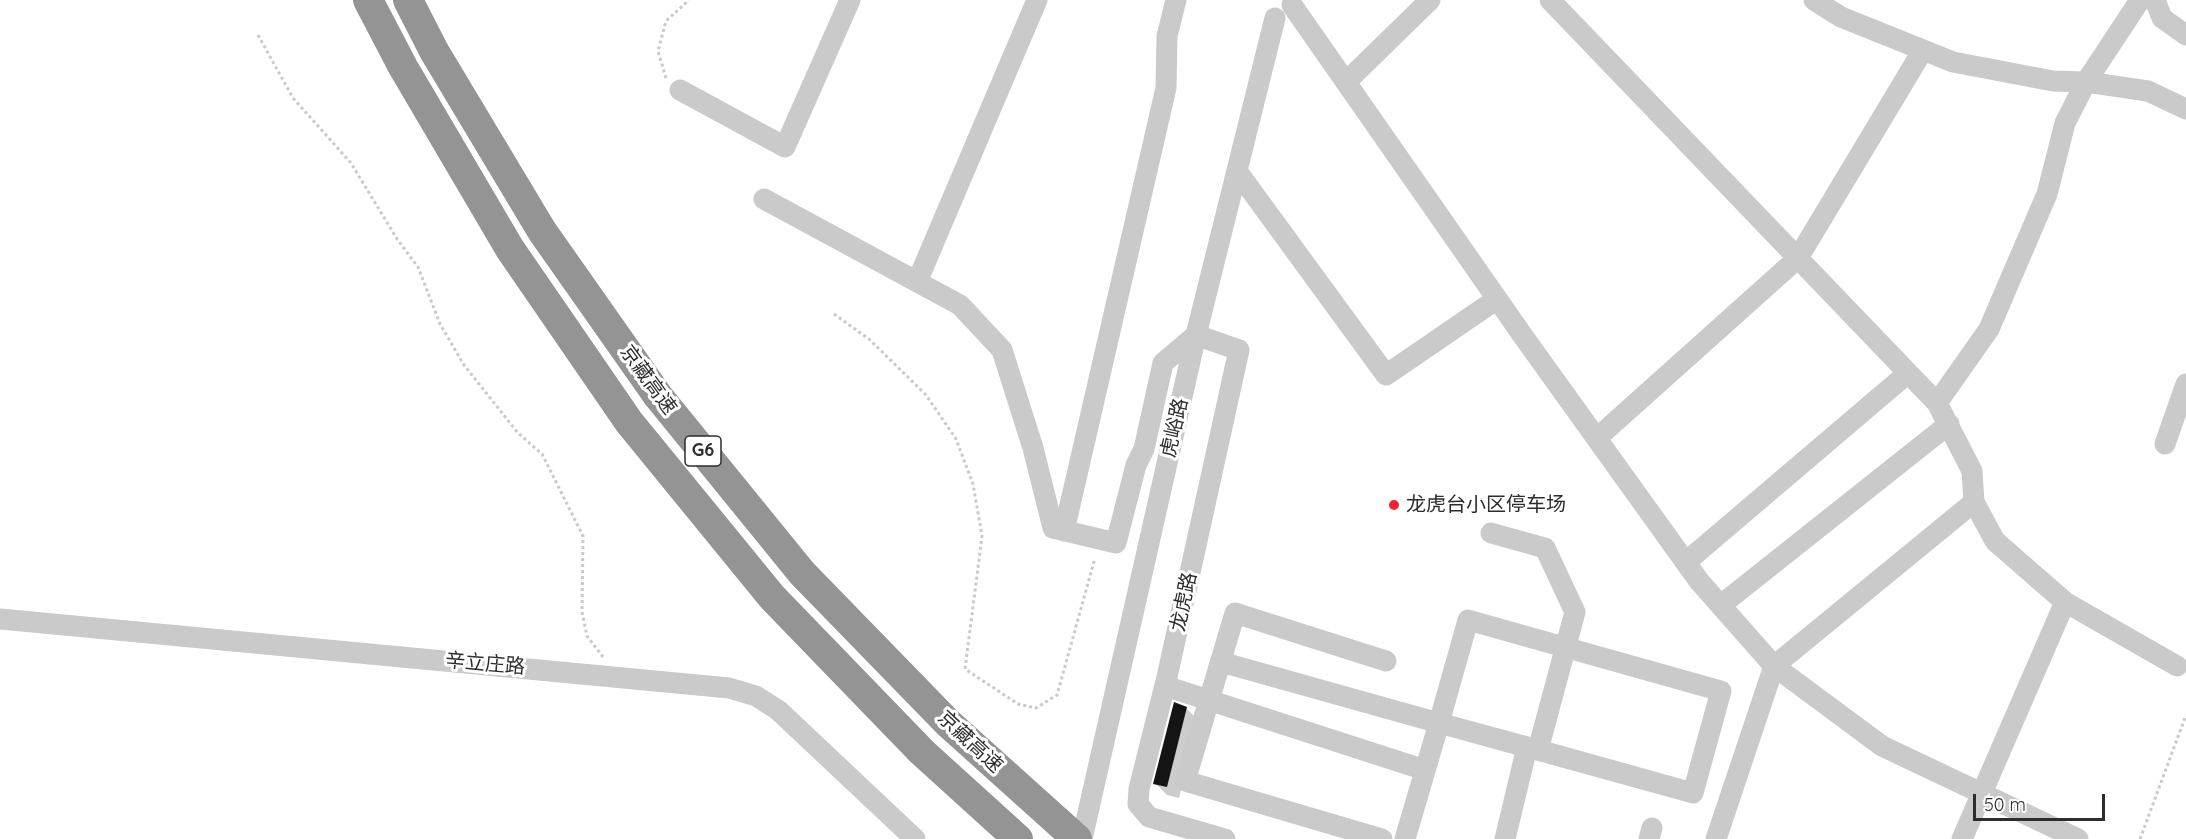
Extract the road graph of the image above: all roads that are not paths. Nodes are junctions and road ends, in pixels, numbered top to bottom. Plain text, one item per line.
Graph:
1 (368, 0) edge
2 (408, 0) edge
3 (850, 0) edge
4 (1037, 0) edge
5 (1176, 0) edge
6 (1430, 0) edge
7 (1550, 0) edge
8 (1814, 0) edge
9 (2140, 0) edge
10 (2156, 0) edge
11 (1294, 2) edge
12 (1270, 9) edge
13 (2186, 35) edge
14 (1923, 50) junction
15 (1346, 82) junction
16 (2086, 82) junction
17 (680, 90) road end
18 (2186, 110) edge
19 (1237, 171) junction
20 (764, 199) dead end
21 (1798, 258) junction
22 (917, 282) junction
23 (1497, 299) junction
24 (1196, 335) junction
25 (1908, 373) junction
26 (2186, 384) edge
27 (1937, 403) junction
28 (1948, 424) junction
29 (1597, 438) junction
30 (2165, 444) dead end
31 (1974, 502) junction
32 (1064, 531) junction
33 (1491, 533) dead end
34 (1686, 562) junction
35 (2065, 602) junction
36 (1721, 605) junction
37 (0, 619) edge
38 (1567, 648) junction
39 (1386, 661) dead end
40 (1221, 662) junction
41 (1773, 666) junction
42 (2176, 666) dead end
43 (1165, 686) junction
44 (1209, 700) junction
45 (1439, 723) junction
46 (1533, 749) junction
47 (1425, 770) junction
48 (1982, 792) junction
49 (915, 839) edge
50 (1018, 839) edge
51 (1079, 839) edge
52 (1225, 839) edge
53 (1382, 839) edge
54 (1405, 839) edge
55 (1505, 839) edge
56 (1716, 839) edge
57 (1962, 839) edge
58 (2078, 839) edge

1 - 50 highway, 京藏高速 / G6
2 - 51 highway, 京藏高速 / G6
3 - 17 street
4 - 22 street
5 - 32 street
6 - 15 street
7 - 21 street
8 - 14 street
9 - 16 street
10 - 13 street
11 - 12 street
11 - 15 street
12 - 19 street, 虎峪路
14 - 16 street
14 - 21 street
15 - 23 street
16 - 18 street
16 - 27 street
19 - 23 street
19 - 24 street, 虎峪路
20 - 22 street
21 - 25 street
21 - 29 street
22 - 32 street
23 - 29 street
24 - 32 street
24 - 43 street, 龙虎路
24 - 51 street, 虎峪路
25 - 27 street
25 - 34 street
26 - 30 street
27 - 28 street
28 - 31 street
28 - 36 street
29 - 34 street
31 - 35 street
31 - 41 street
33 - 38 street
34 - 36 street
35 - 42 street
35 - 48 street
36 - 41 street
37 - 49 street, 辛立庄路
38 - 45 street
38 - 46 street
38 - 46 street
39 - 40 street
40 - 44 street
40 - 45 street
41 - 48 street
41 - 56 street
43 - 44 street
43 - 52 street, 龙虎路
44 - 47 street
44 - 53 street
45 - 46 street
45 - 47 street
46 - 55 street
47 - 54 street
48 - 57 street
48 - 58 street

